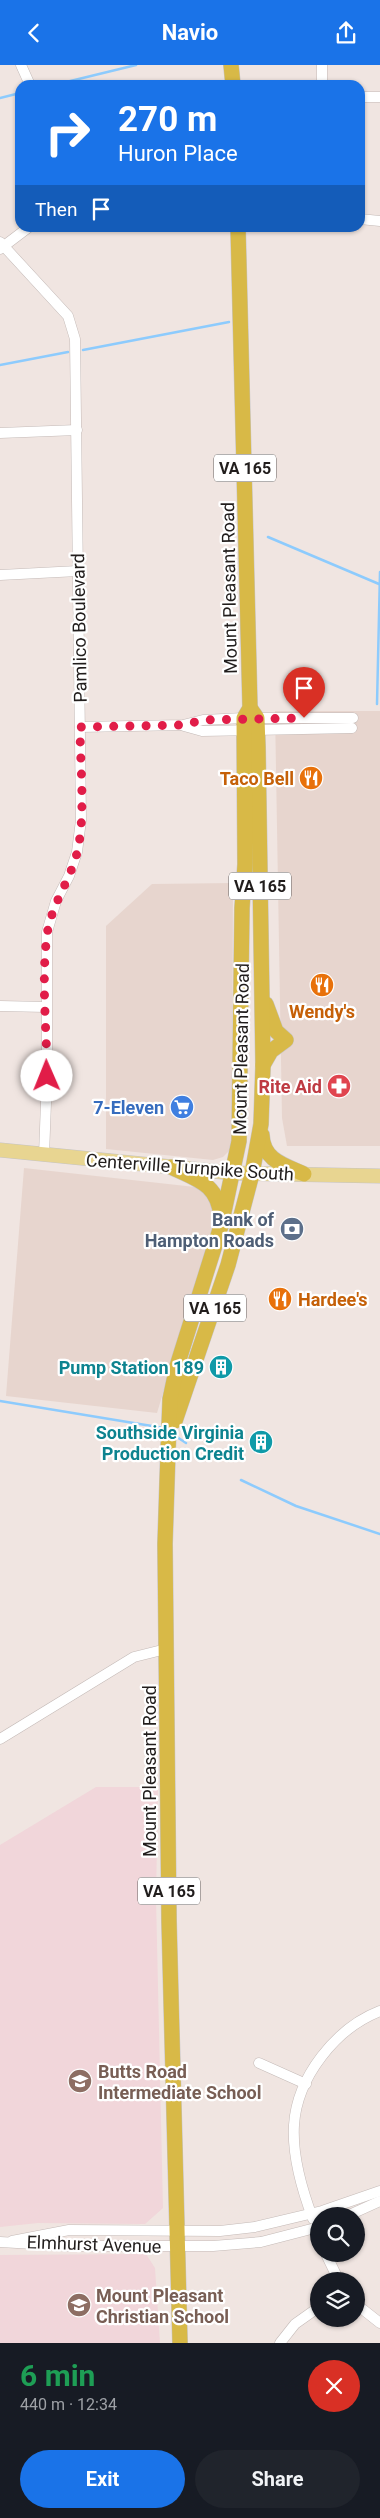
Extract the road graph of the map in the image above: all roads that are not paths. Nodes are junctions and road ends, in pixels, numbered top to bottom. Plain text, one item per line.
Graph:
1 (21, 65) edge
2 (231, 65) edge
3 (322, 65) edge
4 (28, 80) edge
5 (232, 80) edge
6 (322, 80) edge
7 (365, 97) edge
8 (380, 97) edge
9 (365, 220) edge
10 (380, 221) edge
11 (22, 232) edge
12 (238, 232) edge
13 (1, 246) edge
14 (77, 430) junction
15 (0, 433) edge
16 (78, 571) junction
17 (0, 575) edge
18 (251, 721) junction
19 (352, 723) dead end
20 (80, 727) junction
21 (240, 982) junction
22 (262, 987) junction
23 (0, 1006) edge
24 (46, 1007) junction
25 (263, 1065) junction
26 (261, 1123) junction
27 (0, 1150) edge
28 (44, 1155) junction
29 (171, 1167) junction
30 (233, 1173) junction
31 (252, 1174) junction
32 (304, 1174) junction
33 (380, 1176) edge
34 (222, 1225) junction
35 (169, 1439) junction
36 (166, 1649) junction
37 (0, 1739) edge
38 (380, 2011) edge
39 (258, 2063) dead end
40 (306, 2084) junction
41 (380, 2191) edge
42 (380, 2201) edge
43 (332, 2207) edge
44 (365, 2208) edge
45 (310, 2211) edge
46 (310, 2214) edge
47 (176, 2231) junction
48 (310, 2232) edge
49 (0, 2241) edge
50 (12, 2241) junction
51 (176, 2247) junction
52 (365, 2311) edge
53 (310, 2313) edge
54 (380, 2323) edge
55 (180, 2343) edge
56 (280, 2343) edge

1 - 4 street
2 - 5 highway
3 - 6 street
7 - 8 street
9 - 10 street
11 - 13 street
12 - 18 highway, Mount Pleasant Road / VA 165
13 - 14 street, Pamlico Boulevard
14 - 15 street
14 - 16 street, Pamlico Boulevard
16 - 17 street
16 - 20 street, Pamlico Boulevard
18 - 19 street
18 - 20 street
18 - 21 highway, Mount Pleasant Road / VA 165
18 - 22 highway, Mount Pleasant Road / VA 165
20 - 24 street, Pamlico Boulevard
21 - 22 highway
21 - 30 highway, Mount Pleasant Road / VA 165
22 - 25 highway, Mount Pleasant Road / VA 165
22 - 25 highway
23 - 24 street
24 - 28 street, Pamlico Boulevard
25 - 26 highway, Mount Pleasant Road / VA 165
26 - 31 highway, Mount Pleasant Road / VA 165
26 - 32 highway
27 - 28 main road, Centerville Turnpike South
28 - 29 main road, Centerville Turnpike South
29 - 30 main road, Centerville Turnpike South
29 - 34 highway
30 - 31 main road, Centerville Turnpike South
30 - 34 highway, Mount Pleasant Road / VA 165
31 - 32 main road, Centerville Turnpike South
31 - 35 highway, Mount Pleasant Road / VA 165
32 - 33 main road, Centerville Turnpike South
34 - 35 highway, Mount Pleasant Road / VA 165
35 - 36 highway, Mount Pleasant Road / VA 165
36 - 37 street
36 - 47 highway, Mount Pleasant Road / VA 165
38 - 40 street
39 - 40 street
40 - 45 street
41 - 43 street, Elmhurst Avenue
42 - 44 street
46 - 47 street, Elmhurst Avenue
47 - 50 street, Elmhurst Avenue
47 - 51 highway, Mount Pleasant Road / VA 165
48 - 51 street, Elmhurst Avenue
49 - 50 street, Elmhurst Avenue
50 - 51 street, Elmhurst Avenue
51 - 55 highway, Mount Pleasant Road / VA 165
52 - 54 street
53 - 56 street

